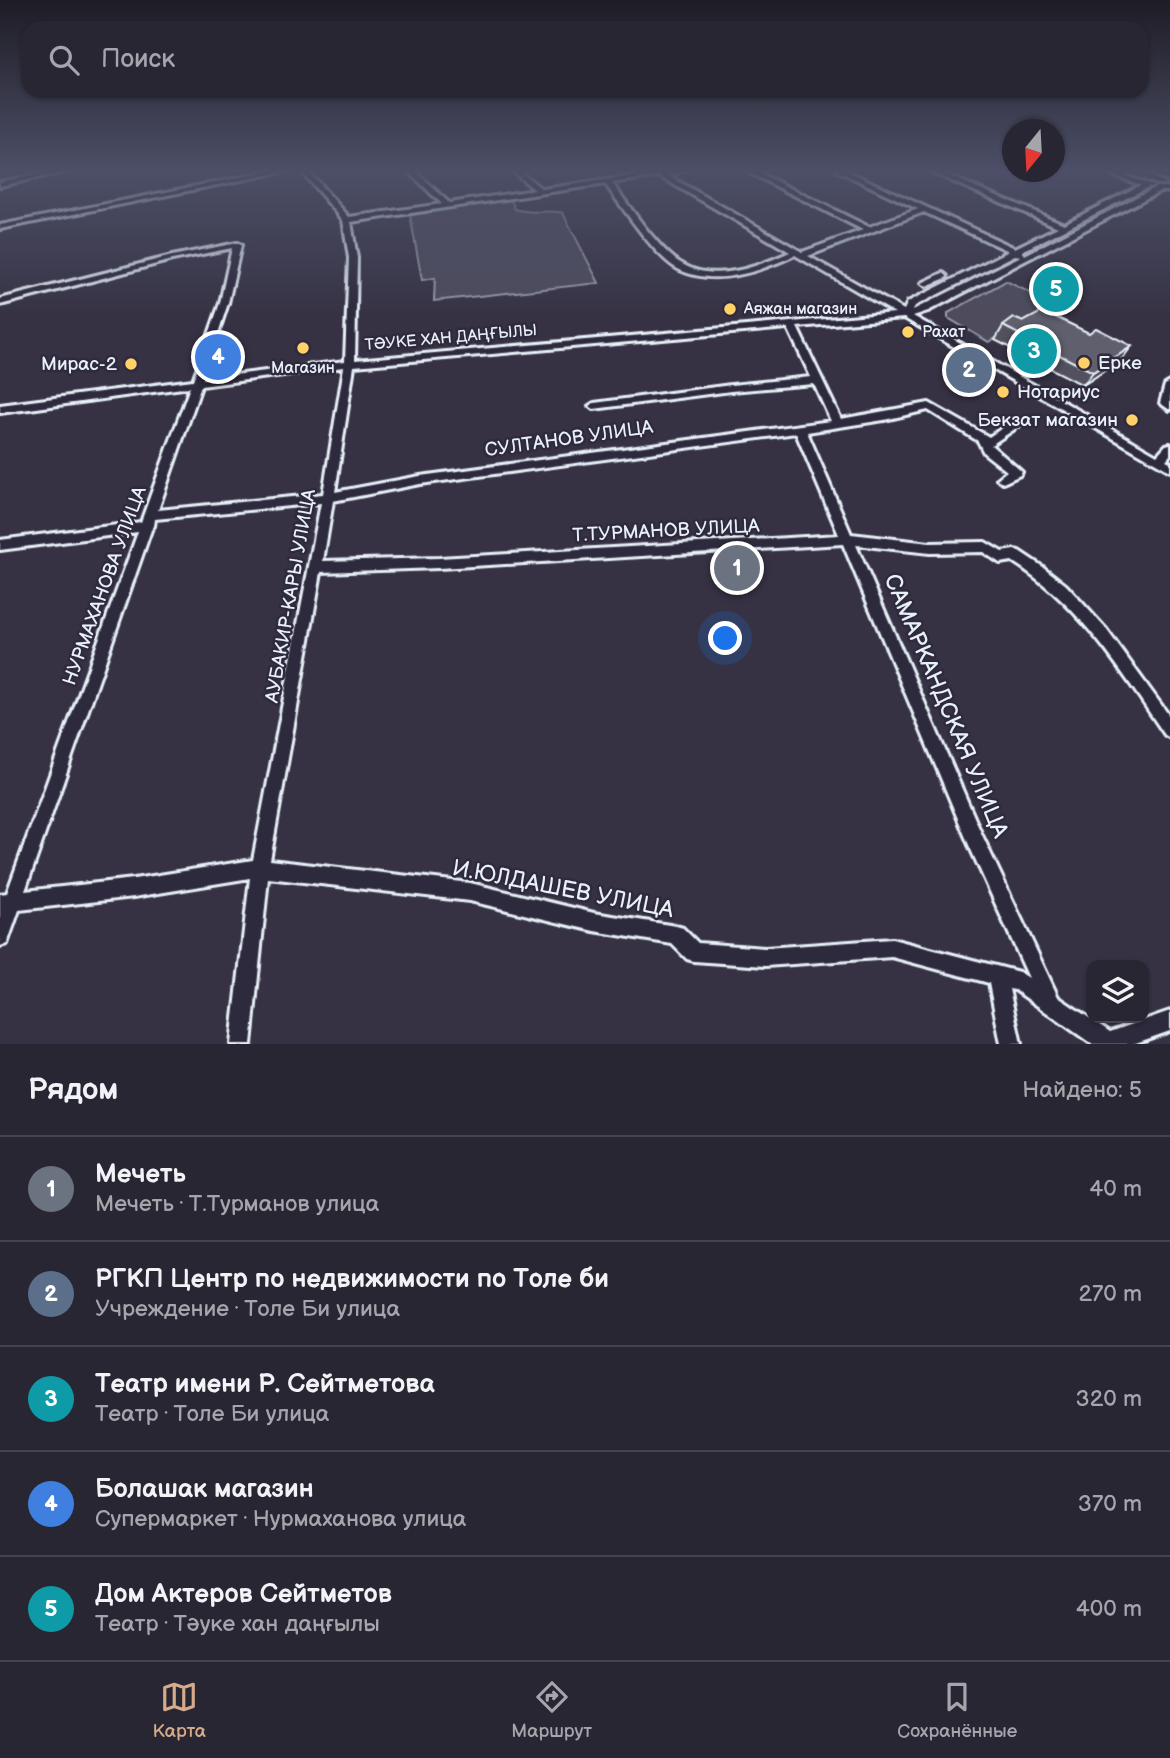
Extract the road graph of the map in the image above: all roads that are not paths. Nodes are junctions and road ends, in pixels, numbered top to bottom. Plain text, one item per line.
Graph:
1 (42, 219) edge
2 (356, 219) edge
3 (636, 219) edge
4 (737, 219) edge
5 (846, 219) edge
6 (898, 219) edge
7 (945, 219) edge
8 (1052, 219) edge
9 (1054, 219) edge
10 (1080, 219) edge
11 (1102, 219) edge
12 (347, 220) joint
13 (1068, 225) junction
14 (0, 227) edge
15 (869, 230) junction
16 (1016, 251) junction
17 (799, 254) junction
18 (1028, 257) junction
19 (943, 276) dead end
20 (926, 283) dead end
21 (0, 302) edge
22 (906, 315) junction
23 (791, 324) junction
24 (350, 363) junction
25 (818, 380) junction
26 (197, 383) junction
27 (1170, 385) edge
28 (594, 406) dead end
29 (1170, 407) edge
30 (0, 409) edge
31 (837, 422) junction
32 (1020, 422) dead end
33 (800, 429) junction
34 (983, 439) junction
35 (1170, 448) edge
36 (1159, 460) junction
37 (1170, 467) edge
38 (1003, 479) dead end
39 (328, 498) junction
40 (150, 521) junction
41 (848, 540) junction
42 (0, 545) edge
43 (316, 567) junction
44 (1170, 730) edge
45 (260, 869) junction
46 (6, 902) edge
47 (0, 937) edge
48 (997, 977) junction
49 (1051, 1002) junction
50 (1170, 1021) edge
51 (242, 1044) edge
52 (1011, 1044) edge

1 - 14 street
2 - 12 street
3 - 17 street
4 - 17 street
5 - 15 street
6 - 15 street
7 - 16 street
8 - 13 street
9 - 13 street
10 - 13 street
11 - 18 street, ТӘУКЕ ХАН ДАҢҒЫЛЫ
12 - 24 street, АУБАКИР-КАРЫ УЛИЦА
13 - 16 street
15 - 17 street
16 - 18 street
16 - 22 street
17 - 22 street
18 - 22 street, ТӘУКЕ ХАН ДАҢҒЫЛЫ
19 - 20 street
21 - 26 street, НУРМАХАНОВА УЛИЦА
22 - 23 street, ТӘУКЕ ХАН ДАҢҒЫЛЫ
22 - 36 street
23 - 24 street, ТӘУКЕ ХАН ДАҢҒЫЛЫ
23 - 25 street
24 - 26 street, ТӘУКЕ ХАН ДАҢҒЫЛЫ
24 - 39 street, АУБАКИР-КАРЫ УЛИЦА
25 - 28 street
25 - 31 street
26 - 30 street, ТӘУКЕ ХАН ДАҢҒЫЛЫ
26 - 40 street, НУРМАХАНОВА УЛИЦА
27 - 29 street
31 - 33 street, СУЛТАНОВ УЛИЦА
31 - 34 street, СУЛТАНОВ УЛИЦА
32 - 34 street
33 - 39 street, СУЛТАНОВ УЛИЦА
33 - 41 street, САМАРКАНДСКАЯ УЛИЦА
34 - 38 street, СУЛТАНОВ УЛИЦА
35 - 36 street
36 - 37 street
39 - 40 street, СУЛТАНОВ УЛИЦА
39 - 43 street, АУБАКИР-КАРЫ УЛИЦА
40 - 42 street, СУЛТАНОВ УЛИЦА
40 - 46 street, НУРМАХАНОВА УЛИЦА
41 - 43 street, Т.ТУРМАНОВ УЛИЦА
41 - 44 street, Т.ТУРМАНОВ УЛИЦА
41 - 49 street, САМАРКАНДСКАЯ УЛИЦА
43 - 45 street, АУБАКИР-КАРЫ УЛИЦА
45 - 46 street, И.ЮЛДАШЕВ УЛИЦА
45 - 48 street, И.ЮЛДАШЕВ УЛИЦА
45 - 51 street, АУБАКИР-КАРЫ УЛИЦА
46 - 47 street, НУРМАХАНОВА УЛИЦА
48 - 49 street, И.ЮЛДАШЕВ УЛИЦА
48 - 52 street
49 - 50 street, И.ЮЛДАШЕВ УЛИЦА

